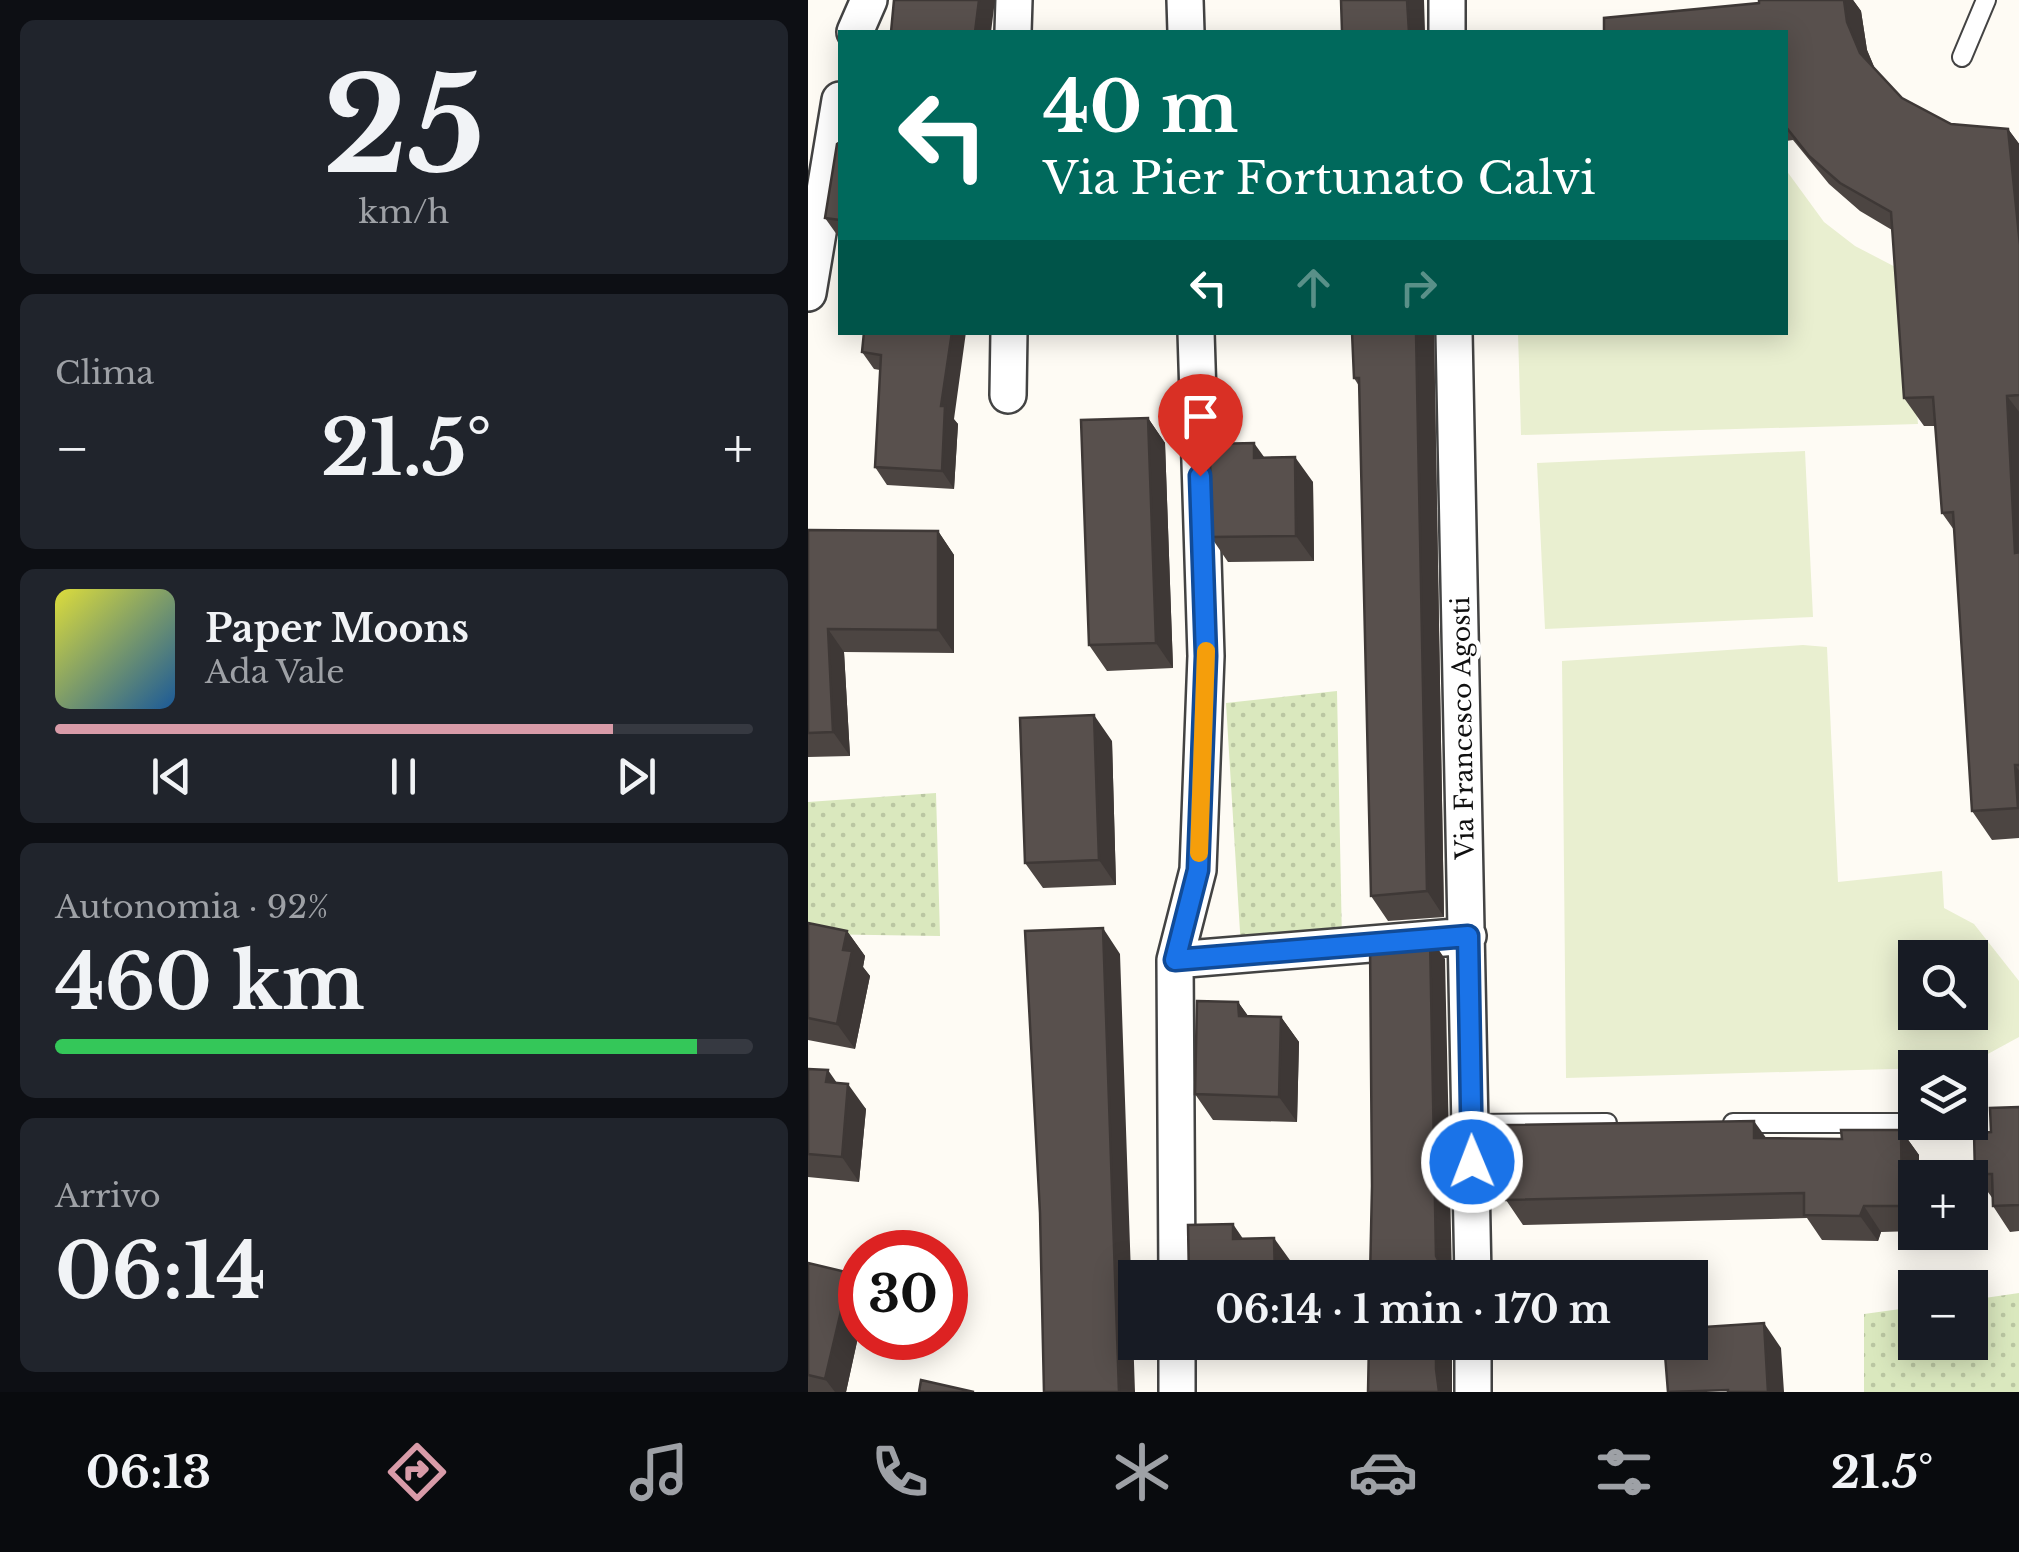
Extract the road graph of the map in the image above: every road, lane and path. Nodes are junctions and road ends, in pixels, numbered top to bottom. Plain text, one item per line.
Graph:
1 (869, 0) edge
2 (1014, 0) edge
3 (1185, 0) edge
4 (1447, 0) edge
5 (1986, 0) edge
6 (856, 30) edge
7 (1014, 30) edge
8 (1186, 30) edge
9 (1448, 30) edge
10 (1962, 57) dead end
11 (838, 112) edge
12 (808, 294) edge
13 (1009, 335) edge
14 (1196, 335) edge
15 (1454, 335) edge
16 (1008, 396) dead end
17 (1468, 936) junction
18 (1175, 960) junction
19 (1898, 1122) edge
20 (1708, 1123) edge
21 (1472, 1124) junction
22 (1629, 1124) edge
23 (1177, 1260) edge
24 (1473, 1260) edge
25 (1177, 1360) edge
26 (1473, 1360) edge
27 (1177, 1392) edge
28 (1473, 1392) edge

1 - 6 street
2 - 7 street
3 - 8 street
4 - 9 street
5 - 10 lane
11 - 12 street
13 - 16 street
14 - 18 street
15 - 17 street, Via Francesco Agosti
17 - 18 street
17 - 21 street, Via Francesco Agosti
18 - 23 street
19 - 20 lane
21 - 22 lane
21 - 24 street, Via Francesco Agosti
25 - 27 street
26 - 28 street

